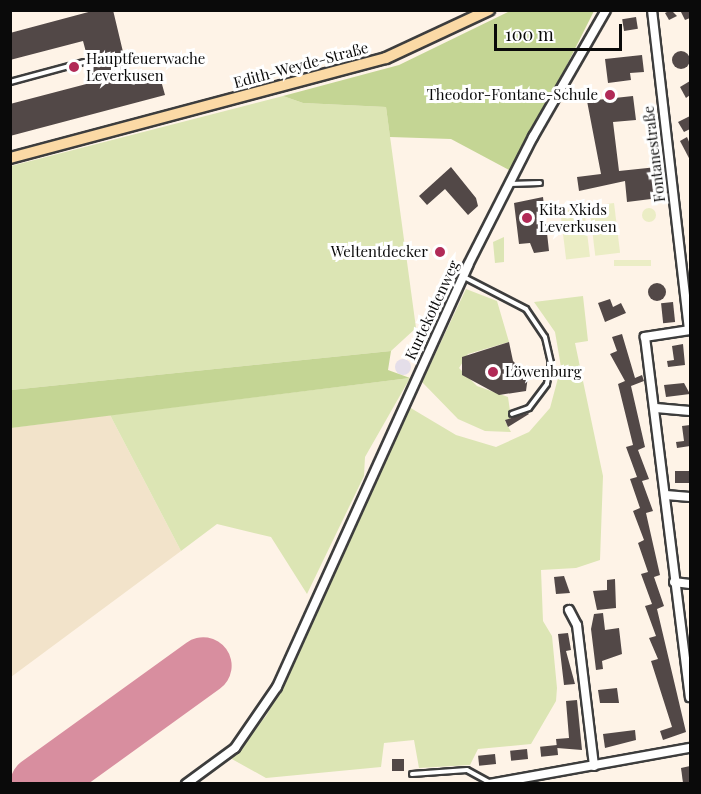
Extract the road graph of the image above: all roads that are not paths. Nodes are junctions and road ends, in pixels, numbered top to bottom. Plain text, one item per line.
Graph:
1 (489, 10) edge
2 (606, 10) edge
3 (652, 10) edge
4 (84, 62) dead end
5 (10, 82) edge
6 (10, 158) edge
7 (509, 183) junction
8 (540, 183) dead end
9 (463, 277) junction
10 (690, 330) edge
11 (656, 408) junction
12 (690, 411) edge
13 (512, 414) dead end
14 (666, 495) junction
15 (690, 497) edge
16 (674, 582) junction
17 (690, 584) edge
18 (569, 610) dead end
19 (690, 697) edge
20 (690, 748) edge
21 (594, 766) junction
22 (412, 774) dead end
23 (186, 783) edge
24 (489, 783) edge

1 - 6 street, Edith-Weyde-Straße
2 - 7 street, Kurtekottenweg
3 - 10 street, Fontanestraße
4 - 5 lane
7 - 8 lane
7 - 9 street, Kurtekottenweg
9 - 13 lane
9 - 23 street, Kurtekottenweg
10 - 11 street, Fontanestraße
11 - 12 street
11 - 14 street
14 - 15 street
14 - 16 street
16 - 17 street
16 - 19 street
18 - 21 street
20 - 21 street
21 - 24 street
22 - 24 lane

